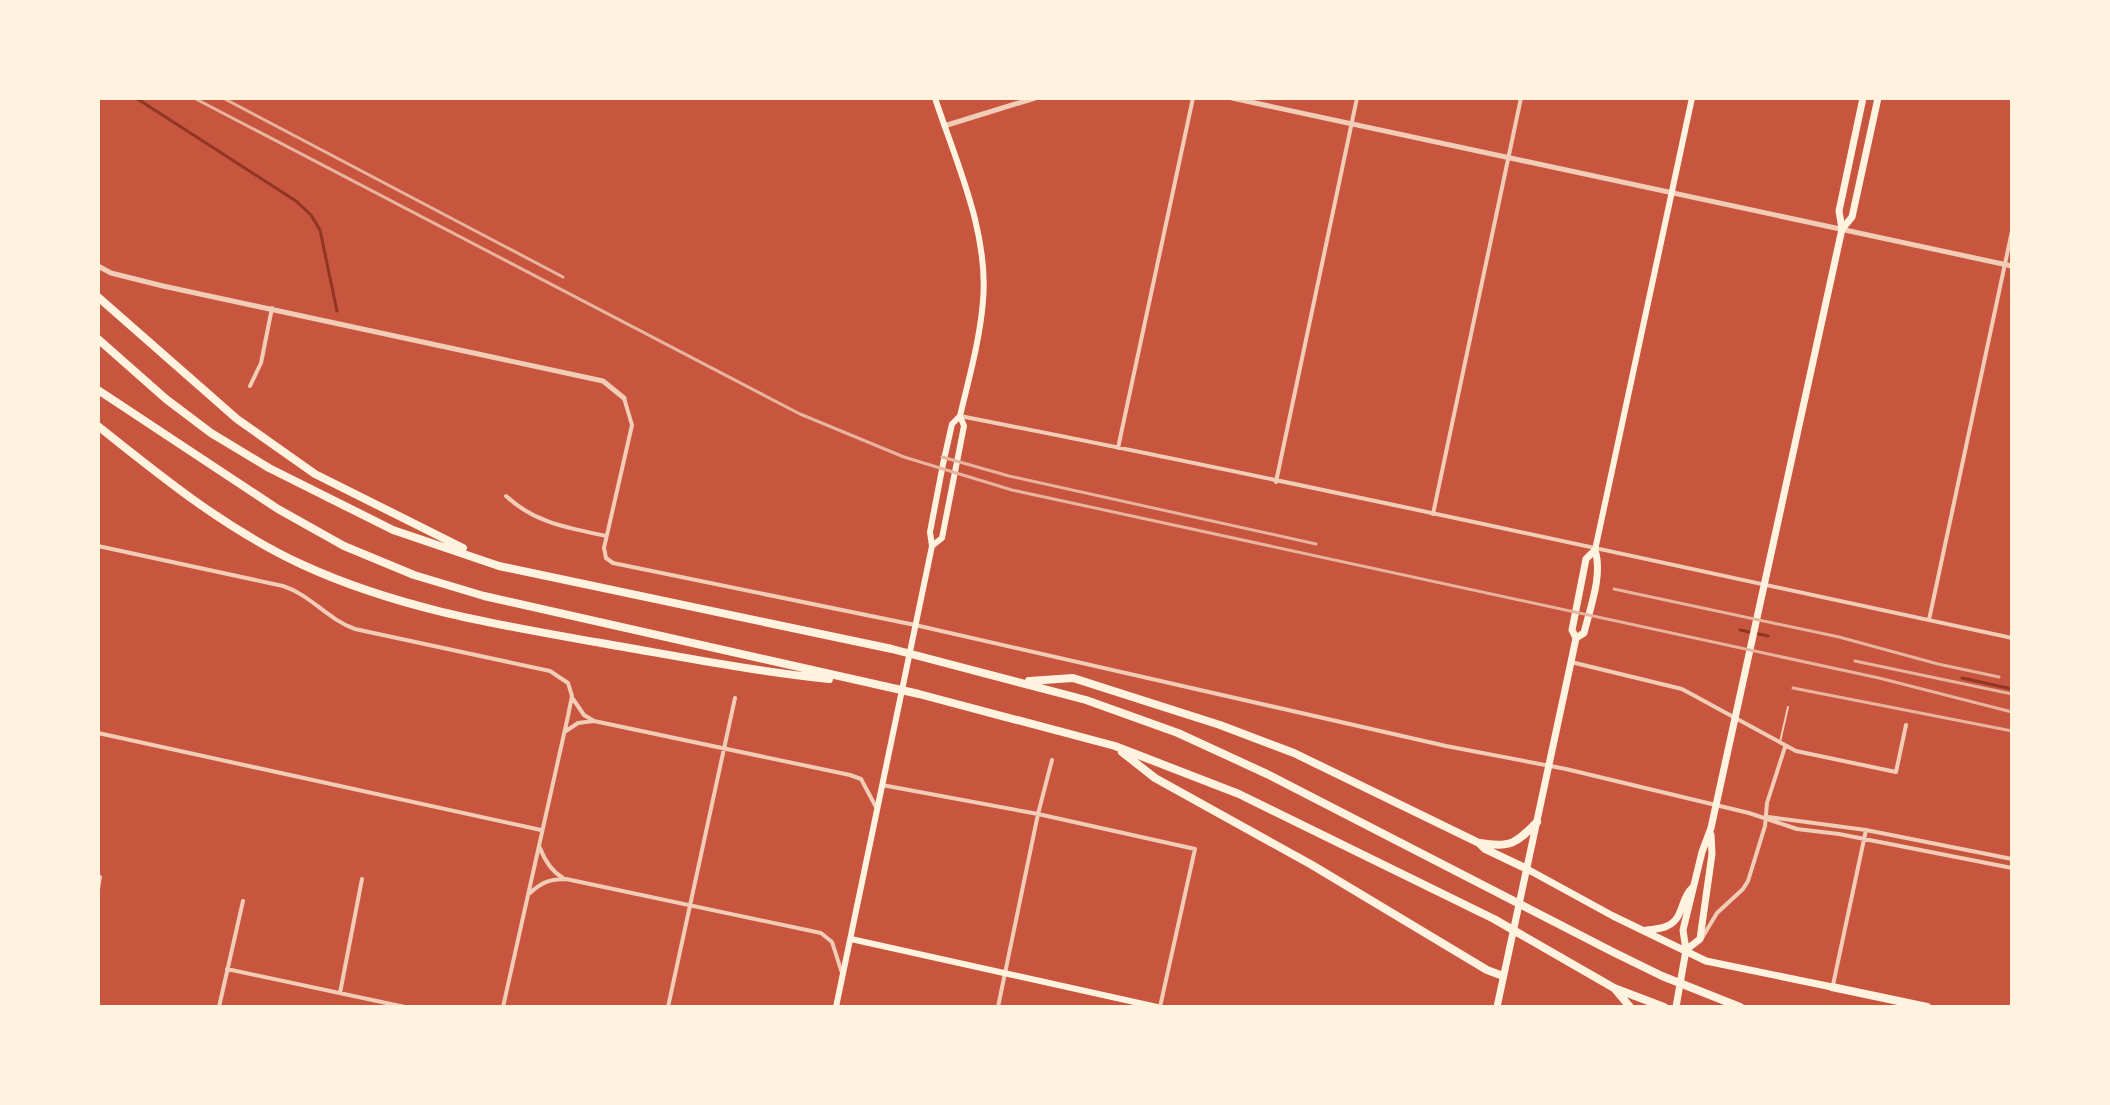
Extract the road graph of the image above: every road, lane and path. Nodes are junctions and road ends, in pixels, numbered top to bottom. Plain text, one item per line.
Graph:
1 (935, 98) edge
2 (1035, 98) edge
3 (1193, 98) edge
4 (1232, 98) edge
5 (1357, 98) edge
6 (1521, 98) edge
7 (1692, 98) edge
8 (1863, 98) edge
9 (1878, 98) edge
10 (1352, 124) junction
11 (944, 126) junction
12 (1508, 158) junction
13 (1672, 193) junction
14 (1842, 229) junction
15 (2012, 231) edge
16 (2008, 265) edge
17 (98, 266) edge
18 (98, 297) edge
19 (272, 308) junction
20 (98, 339) edge
21 (250, 386) dead end
22 (100, 392) edge
23 (624, 398) joint
24 (960, 416) junction
25 (98, 426) edge
26 (1118, 448) junction
27 (1276, 482) junction
28 (506, 496) dead end
29 (1433, 514) junction
30 (606, 537) junction
31 (98, 546) edge
32 (932, 546) junction
33 (1595, 550) junction
34 (499, 566) junction
35 (1929, 621) junction
36 (915, 625) junction
37 (1576, 638) junction
38 (2012, 638) edge
39 (1571, 662) junction
40 (1020, 682) junction
41 (865, 683) junction
42 (572, 696) junction
43 (735, 698) dead end
44 (1788, 707) dead end
45 (594, 721) junction
46 (1906, 725) dead end
47 (564, 732) junction
48 (98, 733) edge
49 (1779, 743) junction
50 (1115, 746) junction
51 (1785, 747) junction
52 (723, 749) junction
53 (1052, 760) dead end
54 (1548, 766) junction
55 (882, 785) junction
56 (877, 809) junction
57 (1038, 814) junction
58 (1765, 817) junction
59 (1537, 822) junction
60 (1711, 828) junction
61 (542, 830) junction
62 (1866, 830) junction
63 (1864, 839) junction
64 (1479, 843) junction
65 (539, 846) junction
66 (2012, 859) edge
67 (2012, 868) edge
68 (1527, 869) junction
69 (100, 877) dead end
70 (362, 879) dead end
71 (566, 879) junction
72 (1694, 887) junction
73 (98, 889) edge
74 (529, 895) junction
75 (243, 901) dead end
76 (690, 906) junction
77 (1646, 931) junction
78 (851, 939) junction
79 (1700, 939) junction
80 (1686, 950) junction
81 (227, 969) junction
82 (1005, 974) junction
83 (843, 975) junction
84 (1503, 976) junction
85 (1832, 987) junction
86 (1614, 988) junction
87 (340, 993) junction
88 (219, 1007) edge
89 (405, 1007) edge
90 (503, 1007) edge
91 (668, 1007) edge
92 (836, 1007) edge
93 (998, 1007) edge
94 (1159, 1007) edge
95 (1497, 1007) edge
96 (1630, 1007) edge
97 (1664, 1007) edge
98 (1676, 1007) edge
99 (1740, 1007) edge
100 (1927, 1007) edge

1 - 11 main road
2 - 11 street
3 - 26 street
4 - 10 street
5 - 10 street
6 - 12 street
7 - 13 main road
8 - 14 main road
9 - 14 main road
10 - 12 street
10 - 27 street
11 - 24 main road
12 - 13 street
12 - 29 street
13 - 14 street
13 - 33 main road
14 - 16 street
14 - 60 main road
15 - 16 street
16 - 35 street
17 - 19 street
18 - 34 highway
19 - 21 street
19 - 23 street
20 - 34 highway
22 - 41 highway
23 - 30 street
24 - 26 street
24 - 32 main road
24 - 32 main road
25 - 41 highway
26 - 27 street
27 - 29 street
28 - 30 street
29 - 33 street
30 - 36 street
31 - 42 street
32 - 36 main road
33 - 35 street
33 - 37 main road
33 - 37 main road
34 - 40 highway
35 - 38 street
36 - 54 street
36 - 55 main road
37 - 39 main road
39 - 49 street
39 - 54 main road
40 - 64 highway
40 - 99 highway
41 - 50 highway
42 - 45 street
42 - 47 street
43 - 52 street
44 - 49 lane
45 - 47 street
45 - 52 street
46 - 51 street
47 - 61 street
48 - 61 street
49 - 51 street
50 - 84 highway
50 - 86 highway
51 - 58 street
52 - 56 street
52 - 76 street
53 - 57 street
54 - 58 street
54 - 59 main road
55 - 56 main road
55 - 57 street
56 - 78 main road
57 - 82 street
57 - 94 street
58 - 62 street
58 - 63 street
58 - 79 street
59 - 64 highway
59 - 68 main road
60 - 72 main road
60 - 79 main road
61 - 65 street
62 - 63 street
62 - 66 street
63 - 67 street
63 - 85 street
64 - 68 highway
65 - 71 street
65 - 74 street
68 - 77 main road
68 - 84 main road
69 - 73 street
70 - 87 street
71 - 74 street
71 - 76 street
72 - 77 main road
72 - 80 main road
74 - 90 street
75 - 81 street
76 - 83 street
76 - 91 street
77 - 80 main road
78 - 82 main road
78 - 83 main road
79 - 80 main road
80 - 85 main road
80 - 98 main road
81 - 87 street
81 - 88 street
82 - 93 street
82 - 94 main road
83 - 92 main road
84 - 95 main road
85 - 100 highway
86 - 96 highway
86 - 97 highway
87 - 89 street

